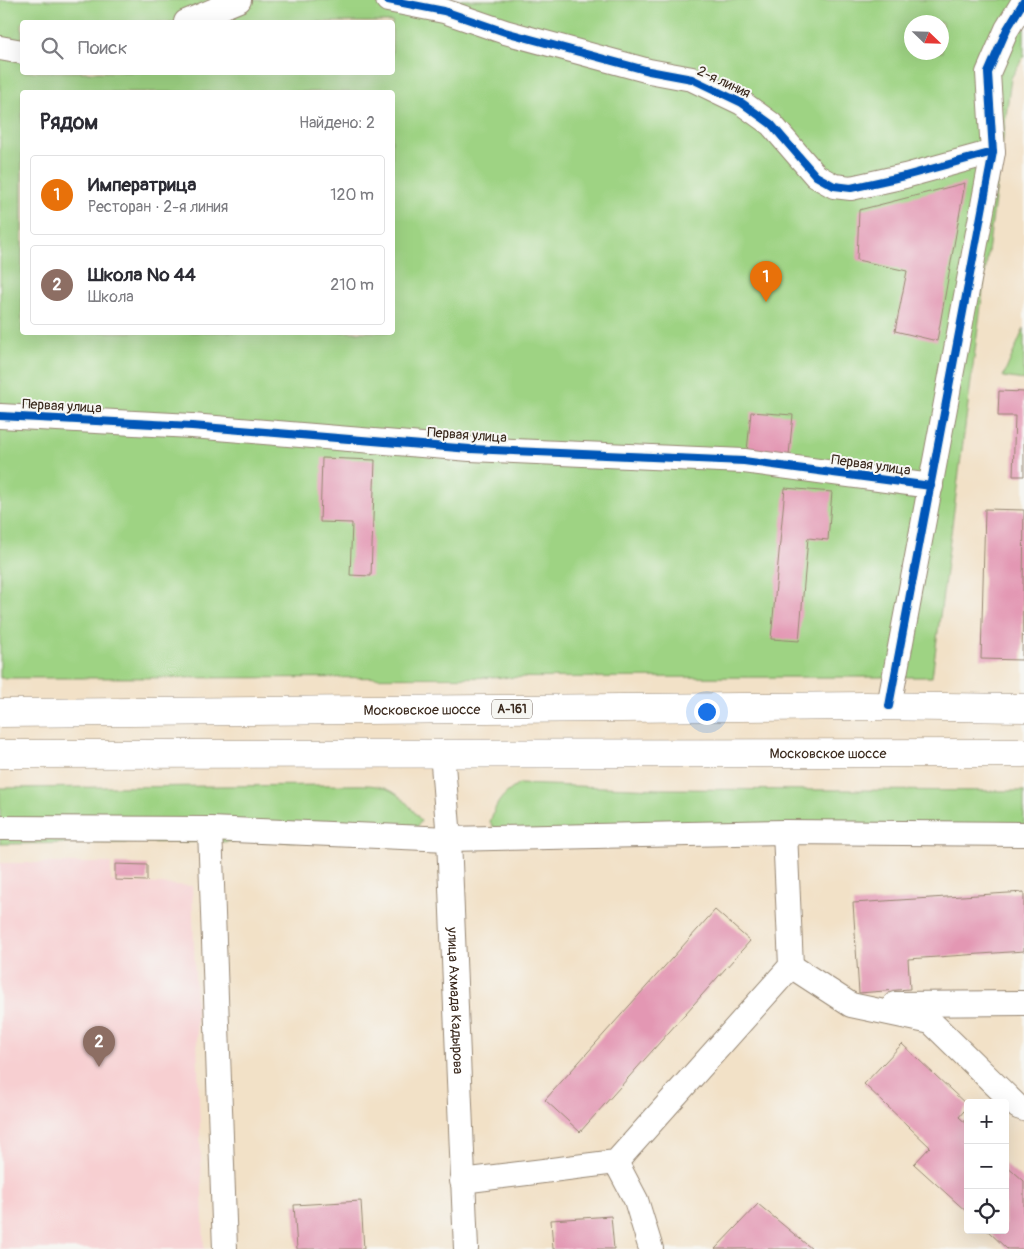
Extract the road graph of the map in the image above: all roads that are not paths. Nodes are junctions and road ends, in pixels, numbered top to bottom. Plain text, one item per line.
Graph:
1 (239, 0) edge
2 (388, 0) edge
3 (1024, 1) edge
4 (191, 20) edge
5 (0, 48) edge
6 (20, 52) edge
7 (993, 152) junction
8 (0, 416) edge
9 (931, 486) junction
10 (889, 706) junction
11 (1024, 708) edge
12 (0, 713) edge
13 (442, 752) junction
14 (1024, 753) edge
15 (0, 754) edge
16 (0, 828) edge
17 (210, 829) junction
18 (785, 832) junction
19 (1024, 834) edge
20 (449, 839) junction
21 (791, 966) junction
22 (1024, 1003) edge
23 (851, 1005) junction
24 (1024, 1109) edge
25 (616, 1162) junction
26 (462, 1180) junction
27 (224, 1249) edge
28 (466, 1249) edge
29 (651, 1249) edge

1 - 4 street
2 - 7 street, 2-я линия
3 - 7 street
5 - 6 street
7 - 9 street
8 - 9 street, Первая улица
9 - 10 street
10 - 11 highway, Московское шоссе / А-161
10 - 12 highway, Московское шоссе / А-161
13 - 14 highway, Московское шоссе
13 - 15 highway, Московское шоссе
13 - 20 street, улица Ахмада Кадырова
16 - 17 street
17 - 20 street
17 - 27 street
18 - 19 street
18 - 20 street
18 - 21 street
20 - 26 street, улица Ахмада Кадырова
21 - 23 street
21 - 25 street
22 - 23 street
23 - 24 street
25 - 26 street
25 - 29 street
26 - 28 street, улица Ахмада Кадырова

